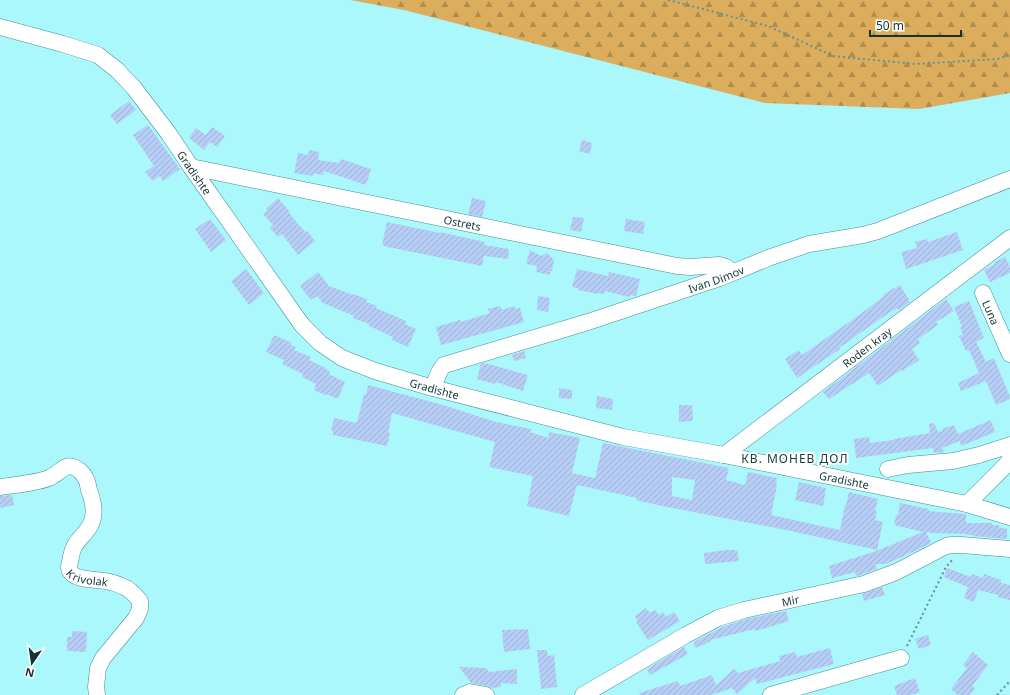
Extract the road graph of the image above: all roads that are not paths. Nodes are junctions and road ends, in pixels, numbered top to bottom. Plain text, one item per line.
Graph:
1 (0, 27) edge
2 (191, 167) junction
3 (1010, 179) edge
4 (1010, 238) edge
5 (732, 272) junction
6 (983, 293) dead end
7 (1010, 354) edge
8 (434, 388) junction
9 (1010, 445) edge
10 (724, 455) junction
11 (1010, 459) edge
12 (888, 469) dead end
13 (0, 487) edge
14 (967, 504) junction
15 (1010, 517) edge
16 (1010, 549) edge
17 (901, 658) road end
18 (97, 695) edge
19 (463, 695) edge
20 (486, 695) edge
21 (582, 695) edge
22 (771, 695) edge

1 - 2 street, Gradishte
2 - 5 street, Ostrets
2 - 8 street, Gradishte
3 - 5 street, Ivan Dimov
4 - 10 street, Roden kray
5 - 8 street, Ivan Dimov
6 - 7 street, Luna
8 - 10 street, Gradishte
9 - 12 street
10 - 14 street, Gradishte
11 - 14 street
13 - 18 street, Krivolak
14 - 15 street, Gradishte
16 - 21 street, Mir
17 - 22 street
19 - 20 street

